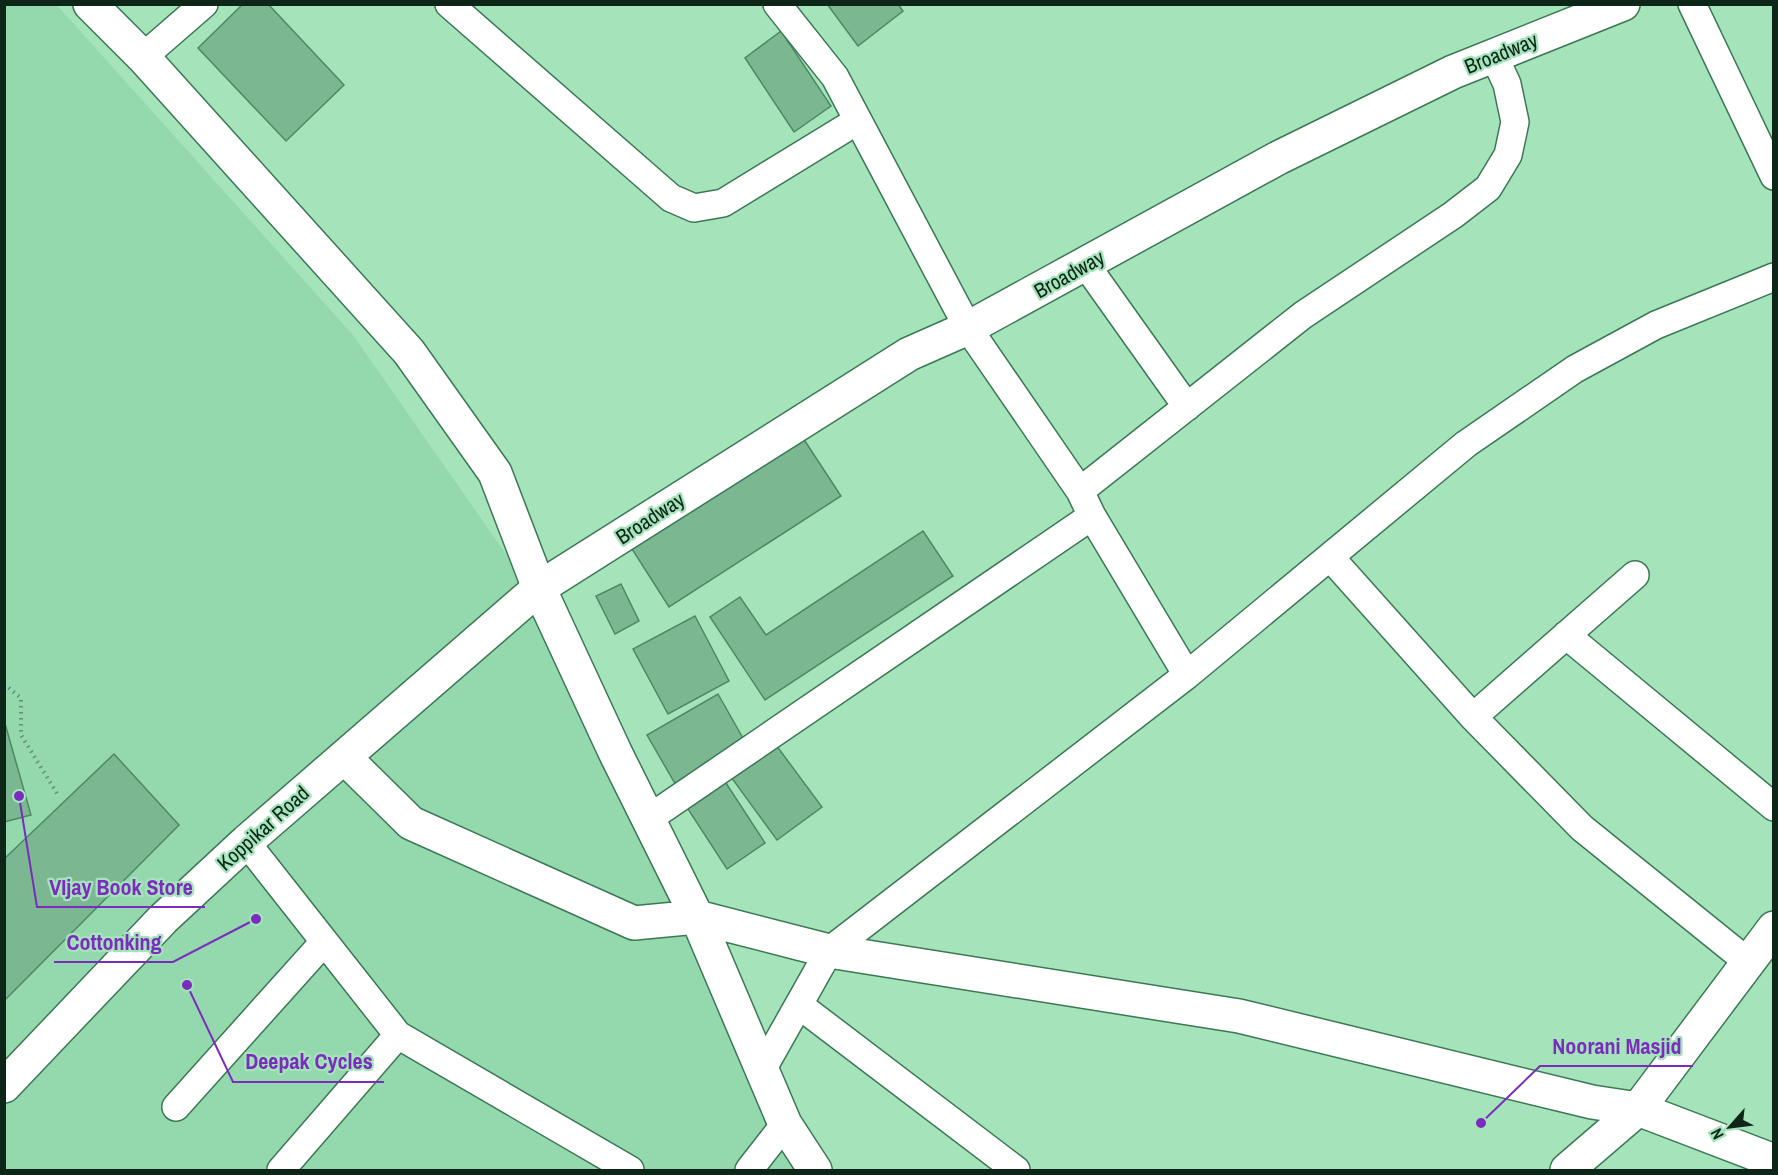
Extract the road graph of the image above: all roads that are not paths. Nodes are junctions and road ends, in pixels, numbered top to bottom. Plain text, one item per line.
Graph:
1 (90, 4) edge
2 (204, 4) edge
3 (449, 4) edge
4 (777, 4) edge
5 (1623, 4) edge
6 (1692, 4) edge
7 (1494, 56) junction
8 (143, 57) junction
9 (857, 121) junction
10 (1773, 176) edge
11 (1086, 264) junction
12 (1773, 277) edge
13 (968, 328) junction
14 (1186, 407) junction
15 (1080, 491) junction
16 (1092, 516) junction
17 (1330, 557) junction
18 (1635, 575) dead end
19 (539, 588) junction
20 (1566, 635) junction
21 (1187, 675) junction
22 (1473, 717) junction
23 (344, 757) junction
24 (1773, 807) edge
25 (648, 819) junction
26 (246, 842) junction
27 (697, 917) junction
28 (1773, 928) edge
29 (324, 942) junction
30 (829, 951) junction
31 (1748, 962) junction
32 (799, 1005) junction
33 (398, 1035) junction
34 (762, 1070) junction
35 (4, 1086) edge
36 (176, 1107) dead end
37 (1638, 1109) junction
38 (785, 1124) junction
39 (1773, 1161) edge
40 (281, 1170) edge
41 (630, 1170) edge
42 (749, 1170) edge
43 (815, 1170) edge
44 (1016, 1170) edge
45 (1567, 1170) edge

1 - 8 street
2 - 8 street
3 - 9 street
4 - 9 street
5 - 7 street, Broadway
6 - 10 street
7 - 11 street, Broadway
7 - 14 street
8 - 19 street
9 - 13 street
11 - 13 street, Broadway
11 - 14 street
12 - 17 street
13 - 15 street
13 - 19 street, Broadway
14 - 15 street
15 - 16 street
16 - 21 street
16 - 25 street
17 - 21 street
17 - 22 street
18 - 20 street
19 - 23 street, Koppikar Road
19 - 25 street
20 - 22 street
20 - 24 street
21 - 30 street
22 - 31 street
23 - 26 street, Koppikar Road
23 - 27 street
25 - 27 street
26 - 29 street
26 - 35 street, Koppikar Road
27 - 30 street
27 - 34 street
28 - 31 street
29 - 33 street
29 - 36 street
30 - 32 street
30 - 37 street
31 - 37 street
32 - 34 street
32 - 44 street
33 - 40 street
33 - 41 street
34 - 38 street
37 - 39 street
37 - 45 street
38 - 42 street
38 - 43 street

